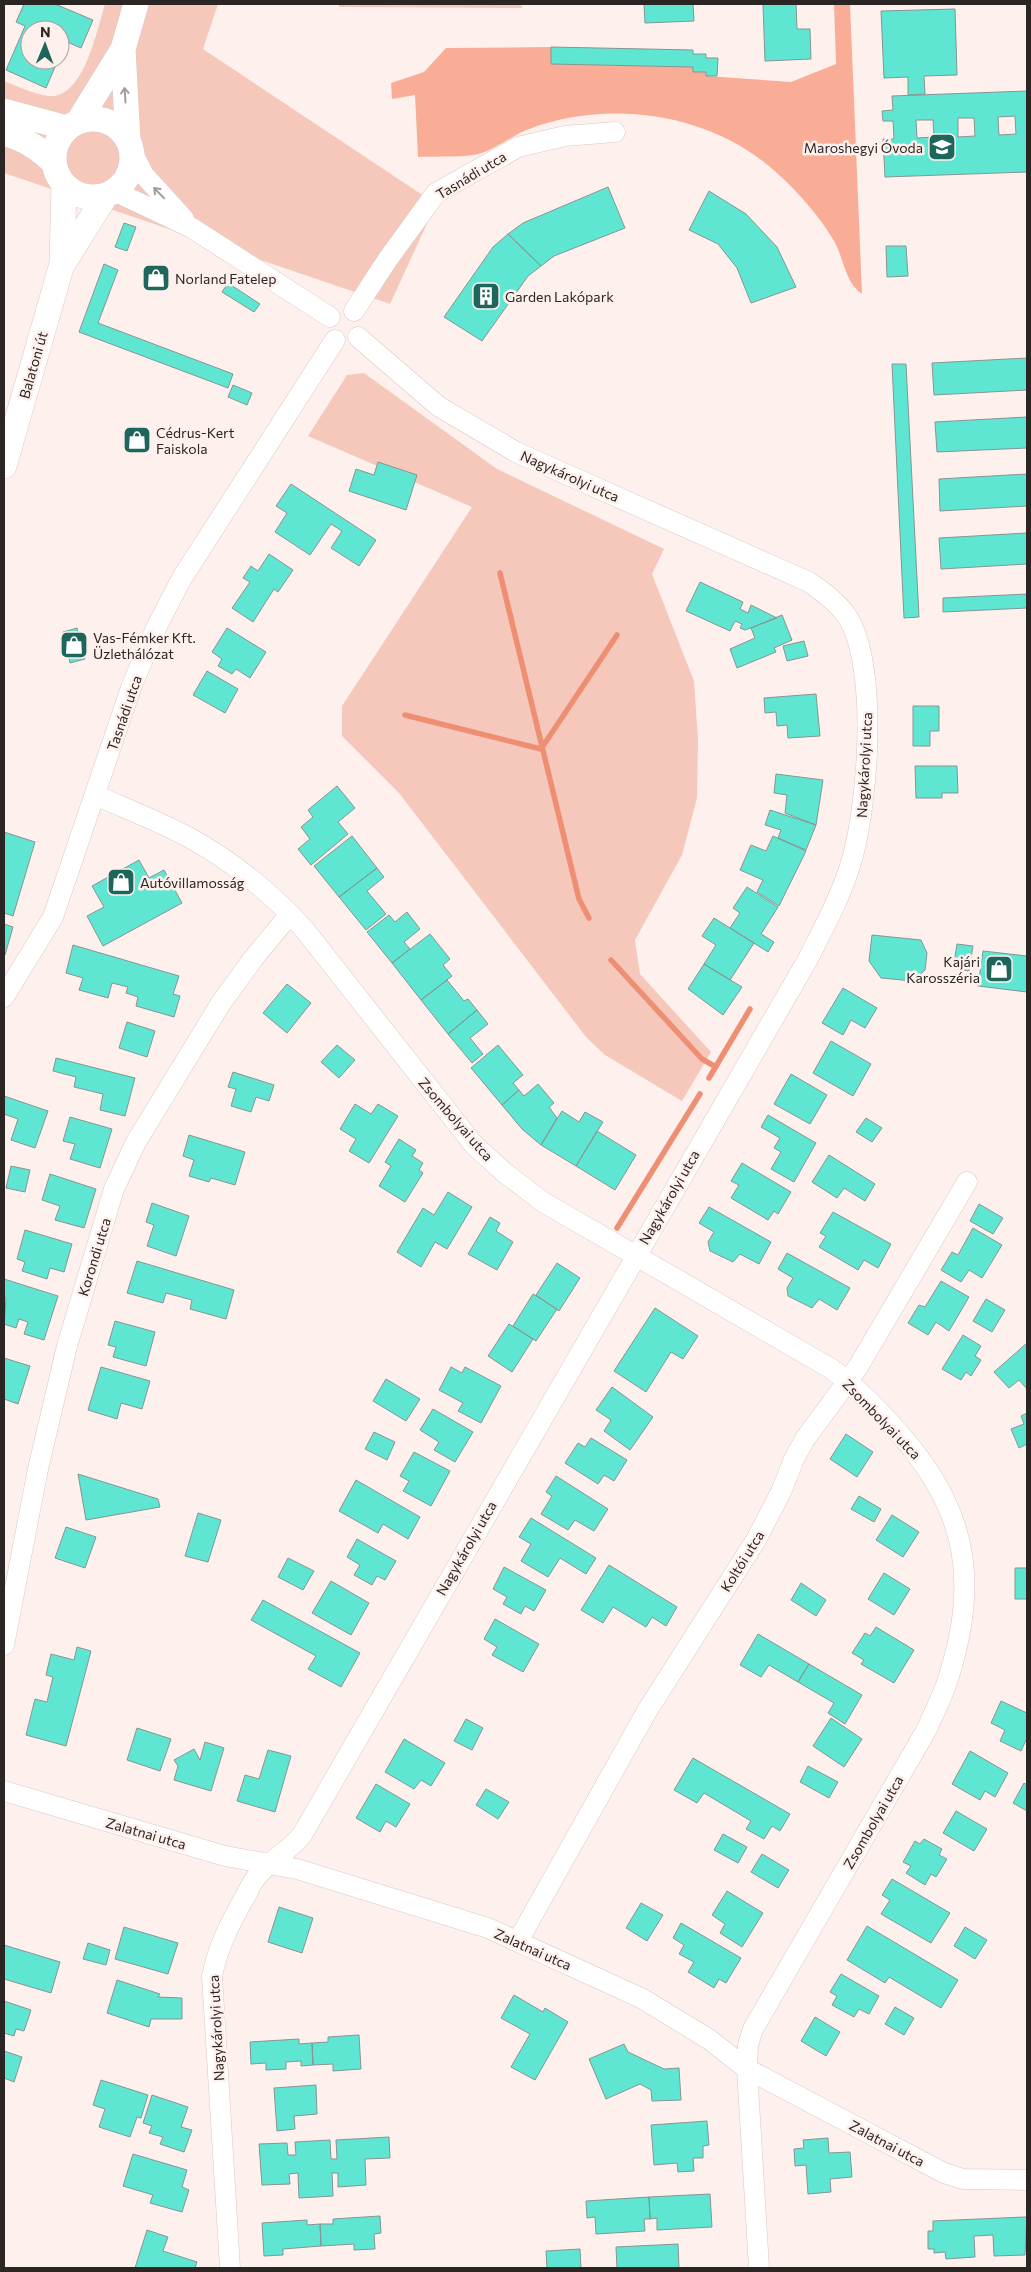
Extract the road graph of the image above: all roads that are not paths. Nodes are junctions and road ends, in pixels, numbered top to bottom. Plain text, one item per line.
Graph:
1 (136, 4) edge
2 (123, 50) junction
3 (4, 111) edge
4 (73, 125) junction
5 (615, 132) dead end
6 (4, 134) edge
7 (130, 147) junction
8 (59, 174) junction
9 (110, 193) junction
10 (192, 228) junction
11 (62, 264) junction
12 (354, 311) junction
13 (330, 317) junction
14 (358, 337) junction
15 (335, 340) junction
16 (4, 466) edge
17 (95, 796) junction
18 (290, 914) junction
19 (4, 998) edge
20 (966, 1182) dead end
21 (634, 1256) junction
22 (847, 1381) junction
23 (4, 1644) edge
24 (4, 1792) edge
25 (268, 1864) junction
26 (518, 1941) junction
27 (747, 2069) junction
28 (1027, 2180) edge
29 (230, 2268) edge
30 (759, 2268) edge

1 - 2 main road
2 - 4 main road
7 -> 2 main road
3 - 4 main road
4 - 7 main road
4 - 8 main road
5 - 12 street, Tasnádi utca
6 - 8 main road
7 - 9 main road
10 -> 7 street
8 - 9 main road
8 - 11 main road, Balatoni út
9 - 10 street
9 - 11 main road, Balatoni út
10 - 13 street
11 - 16 main road, Balatoni út
12 - 13 street
12 - 14 street
13 - 15 street
14 - 15 street
14 - 21 street, Nagykárolyi utca
15 - 17 street, Tasnádi utca
17 - 18 street, Zsombolyai utca
17 - 19 street, Tasnádi utca
18 - 21 street, Zsombolyai utca
18 - 23 street, Korondi utca
20 - 22 street, Koltói utca
21 - 22 street, Zsombolyai utca
21 - 25 street, Nagykárolyi utca
22 - 26 street, Koltói utca
22 - 27 street, Zsombolyai utca
24 - 25 street, Zalatnai utca
25 - 26 street, Zalatnai utca
25 - 29 street, Nagykárolyi utca
26 - 27 street, Zalatnai utca
27 - 28 street, Zalatnai utca
27 - 30 street, Zsombolyai utca

